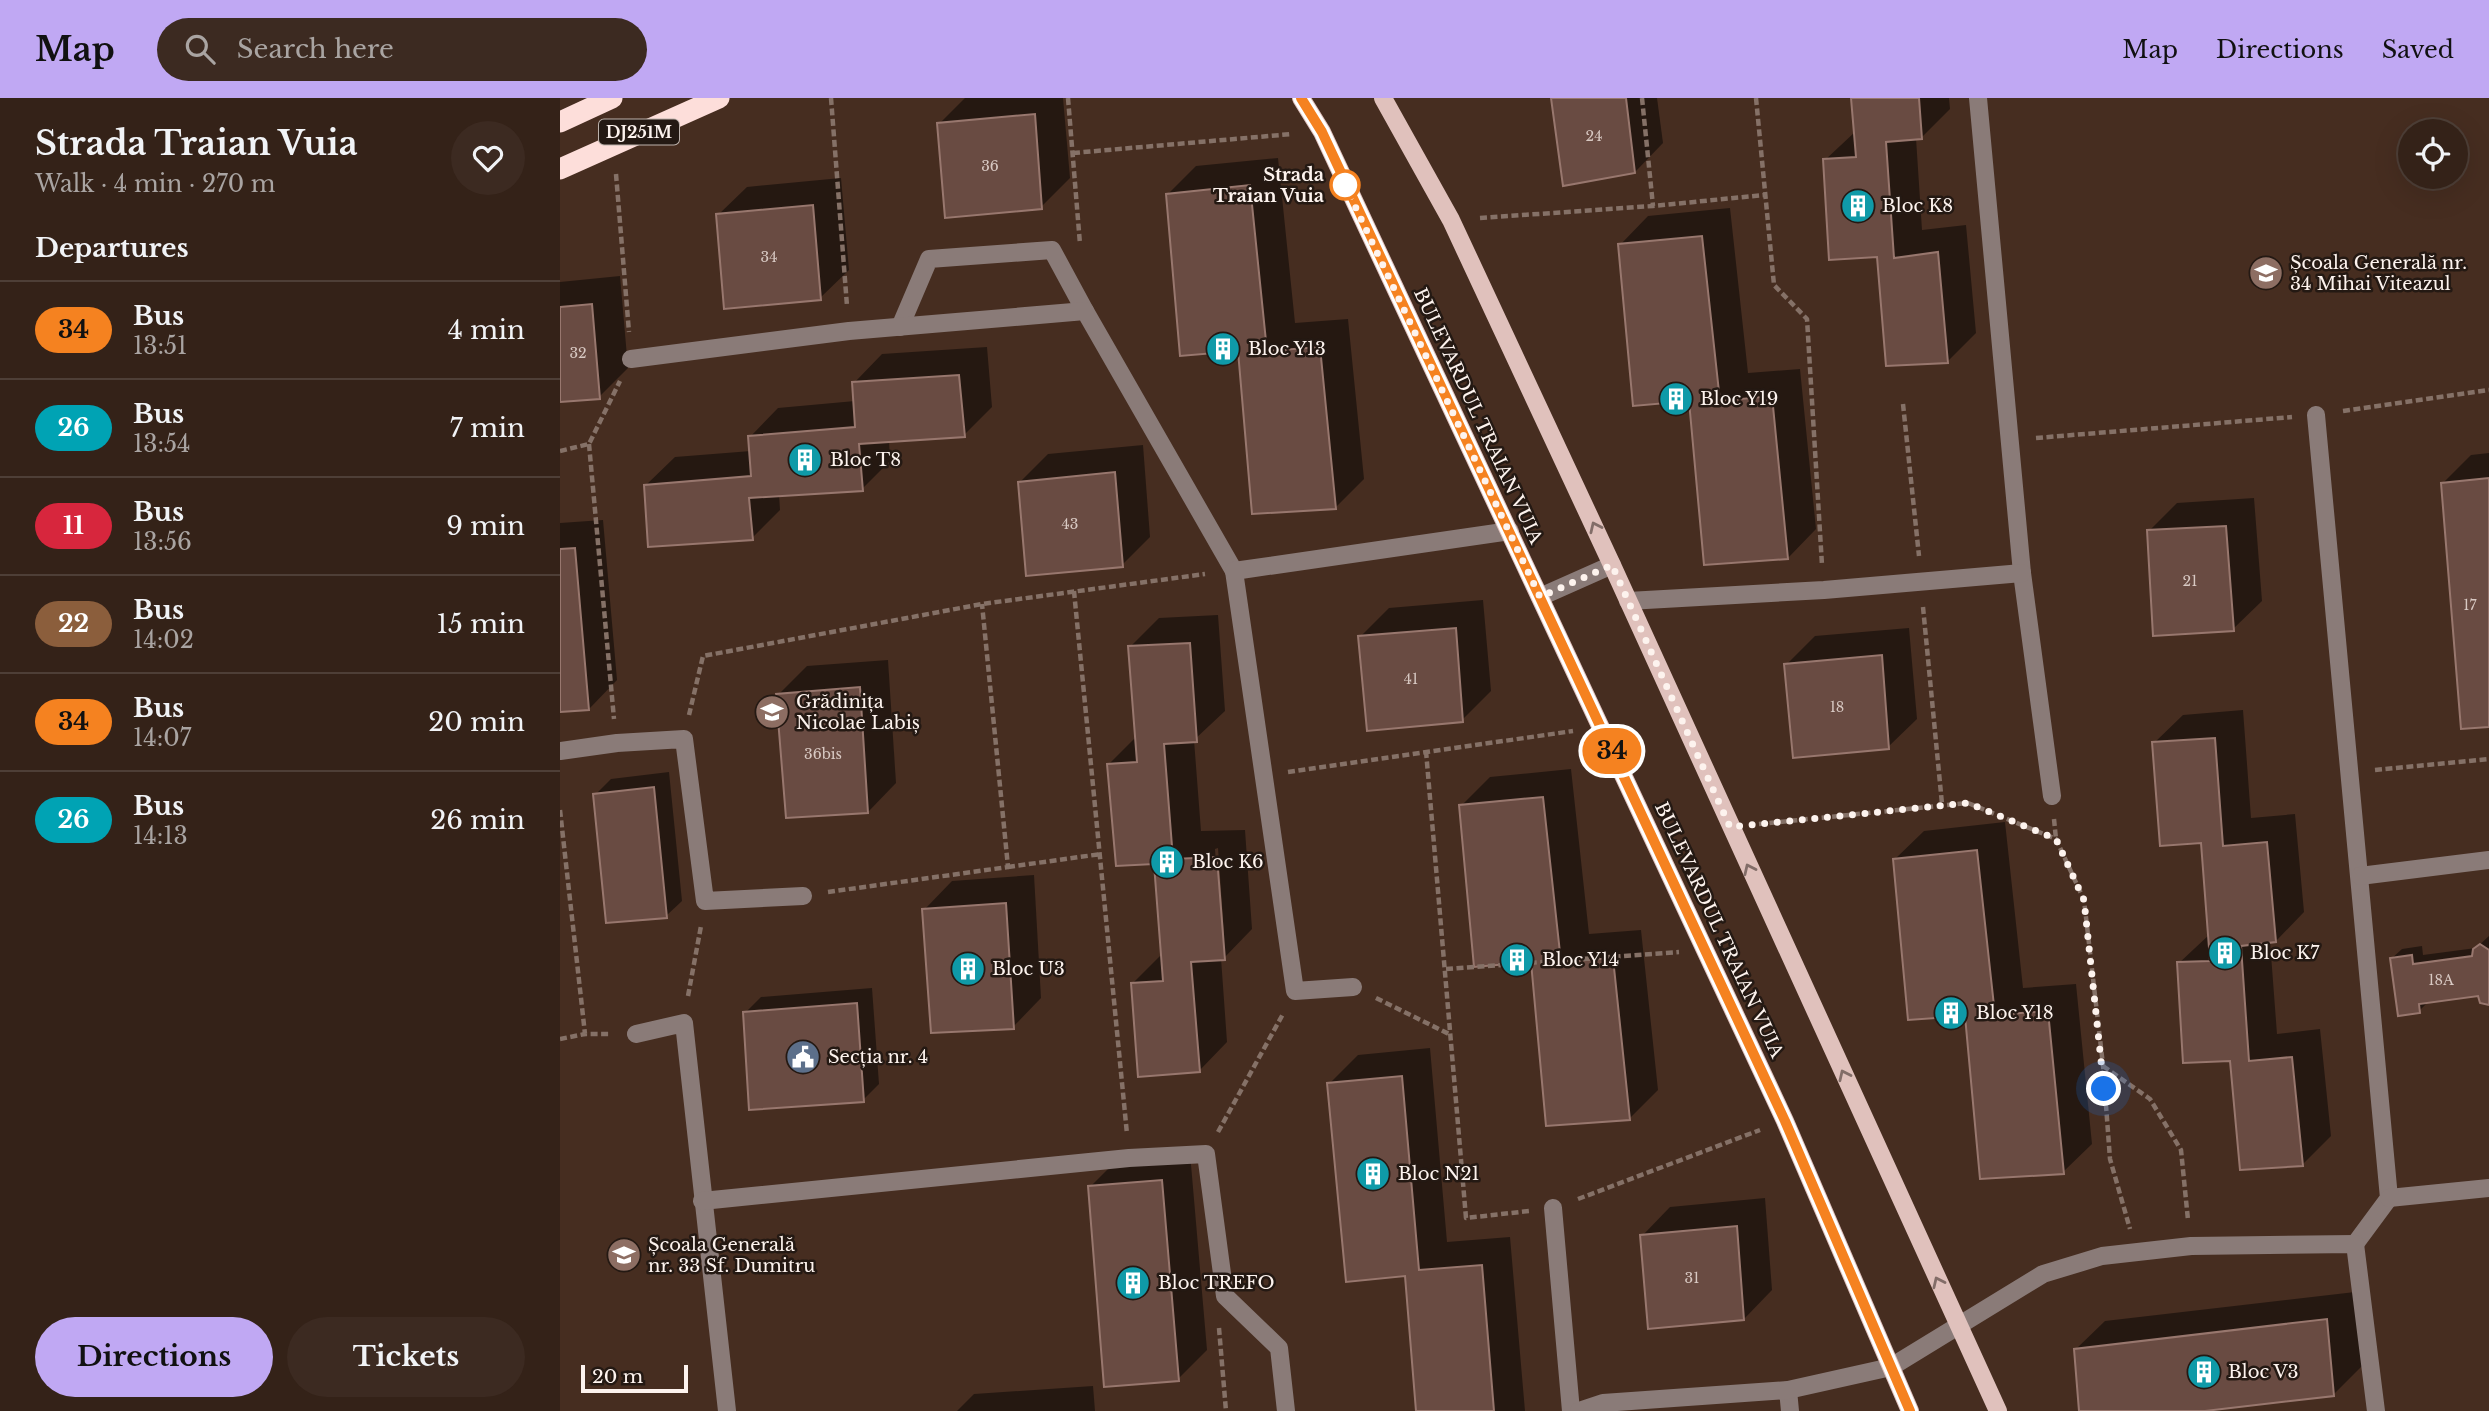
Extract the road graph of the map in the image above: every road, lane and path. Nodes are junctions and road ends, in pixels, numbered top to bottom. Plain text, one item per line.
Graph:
1 (612, 98) edge
2 (719, 98) edge
3 (831, 98) edge
4 (1068, 98) edge
5 (1301, 98) edge
6 (1383, 98) edge
7 (1642, 98) edge
8 (1756, 98) edge
9 (1978, 98) edge
10 (560, 122) edge
11 (1322, 132) junction
12 (614, 143) junction
13 (1073, 153) junction
14 (560, 169) edge
15 (1764, 195) junction
16 (1653, 206) junction
17 (1451, 220) junction
18 (1080, 245) dead end
19 (1085, 311) junction
20 (900, 327) junction
21 (849, 331) junction
22 (631, 359) junction
23 (2489, 390) edge
24 (2316, 415) junction
25 (2011, 440) junction
26 (589, 444) junction
27 (560, 451) edge
28 (1510, 531) junction
29 (1612, 565) junction
30 (1234, 570) junction
31 (2022, 573) junction
32 (1824, 590) junction
33 (1074, 591) junction
34 (1540, 597) junction
35 (1628, 601) junction
36 (982, 604) junction
37 (1601, 727) junction
38 (684, 739) junction
39 (617, 743) junction
40 (560, 751) edge
41 (1426, 751) junction
42 (2489, 759) edge
43 (2349, 772) junction
44 (1262, 776) junction
45 (2052, 796) dead end
46 (560, 810) edge
47 (1730, 827) junction
48 (1101, 855) junction
49 (2489, 860) edge
50 (1009, 867) junction
51 (2360, 876) junction
52 (803, 896) joint
53 (705, 901) junction
54 (1706, 950) junction
55 (1446, 969) junction
56 (1353, 987) joint
57 (1295, 991) junction
58 (684, 1023) junction
59 (585, 1034) junction
60 (636, 1034) joint
61 (1451, 1035) junction
62 (560, 1039) edge
63 (2103, 1065) junction
64 (1785, 1121) junction
65 (1206, 1154) junction
66 (1129, 1158) junction
67 (2489, 1188) edge
68 (2389, 1198) junction
69 (702, 1201) junction
70 (1553, 1208) junction
71 (2355, 1244) junction
72 (2191, 1246) junction
73 (2136, 1251) junction
74 (1225, 1296) junction
75 (1958, 1326) junction
76 (1891, 1367) junction
77 (1788, 1390) junction
78 (727, 1411) edge
79 (1226, 1411) edge
80 (1286, 1411) edge
81 (1571, 1411) edge
82 (1579, 1411) edge
83 (1790, 1411) edge
84 (1910, 1411) edge
85 (1998, 1411) edge
86 (2376, 1411) edge

1 - 10 highway, DJ251M
2 - 12 highway, DJ251M
3 - 21 path
4 - 13 path
5 - 11 main road, BULEVARDUL TRAIAN VUIA
6 - 17 main road
7 - 16 path
8 - 15 path
9 - 25 street
11 - 13 path
11 - 28 main road, BULEVARDUL TRAIAN VUIA
12 - 14 highway, DJ251M
12 - 22 path
13 - 18 path
15 - 16 path
15 - 32 path
16 - 17 path
29 -> 17 main road
19 - 20 street
19 - 20 street
19 - 30 street
20 - 21 street
21 - 22 street
22 - 26 path
23 - 24 path
24 - 25 path
24 - 43 street
25 - 31 street
26 - 27 path
26 - 39 path
28 - 30 street
28 - 34 main road, BULEVARDUL TRAIAN VUIA
29 - 34 street
29 - 35 main road
30 - 33 path
30 - 44 street
31 - 32 street
31 - 45 street
32 - 35 street
33 - 36 path
33 - 48 path
34 - 37 main road, BULEVARDUL TRAIAN VUIA
35 - 47 main road
36 - 38 path
36 - 50 path
37 - 41 path
37 - 54 main road, BULEVARDUL TRAIAN VUIA
38 - 39 street
38 - 53 street
39 - 40 street
41 - 44 path
41 - 55 path
42 - 43 path
43 - 51 street
44 - 57 street
46 - 59 path
47 - 63 path
75 -> 47 main road
48 - 50 path
48 - 66 path
49 - 51 street
50 - 52 path
51 - 68 street
52 - 53 street
53 - 58 path
54 - 55 path
54 - 64 main road, BULEVARDUL TRAIAN VUIA
55 - 61 path
56 - 57 street
56 - 61 path
57 - 65 path
58 - 60 street
58 - 69 street
59 - 60 path
59 - 62 path
61 - 70 path
63 - 72 path
63 - 73 path
64 - 70 path
64 - 76 main road, BULEVARDUL TRAIAN VUIA
65 - 66 street
65 - 74 street
66 - 69 street
67 - 68 street
68 - 71 street
69 - 78 street
70 - 81 street
71 - 72 street
71 - 86 street
72 - 73 street
73 - 75 street
74 - 79 path
74 - 80 street
75 - 76 street
75 - 85 main road
76 - 77 street
76 - 84 main road, BULEVARDUL TRAIAN VUIA
77 - 82 street
77 - 83 street

